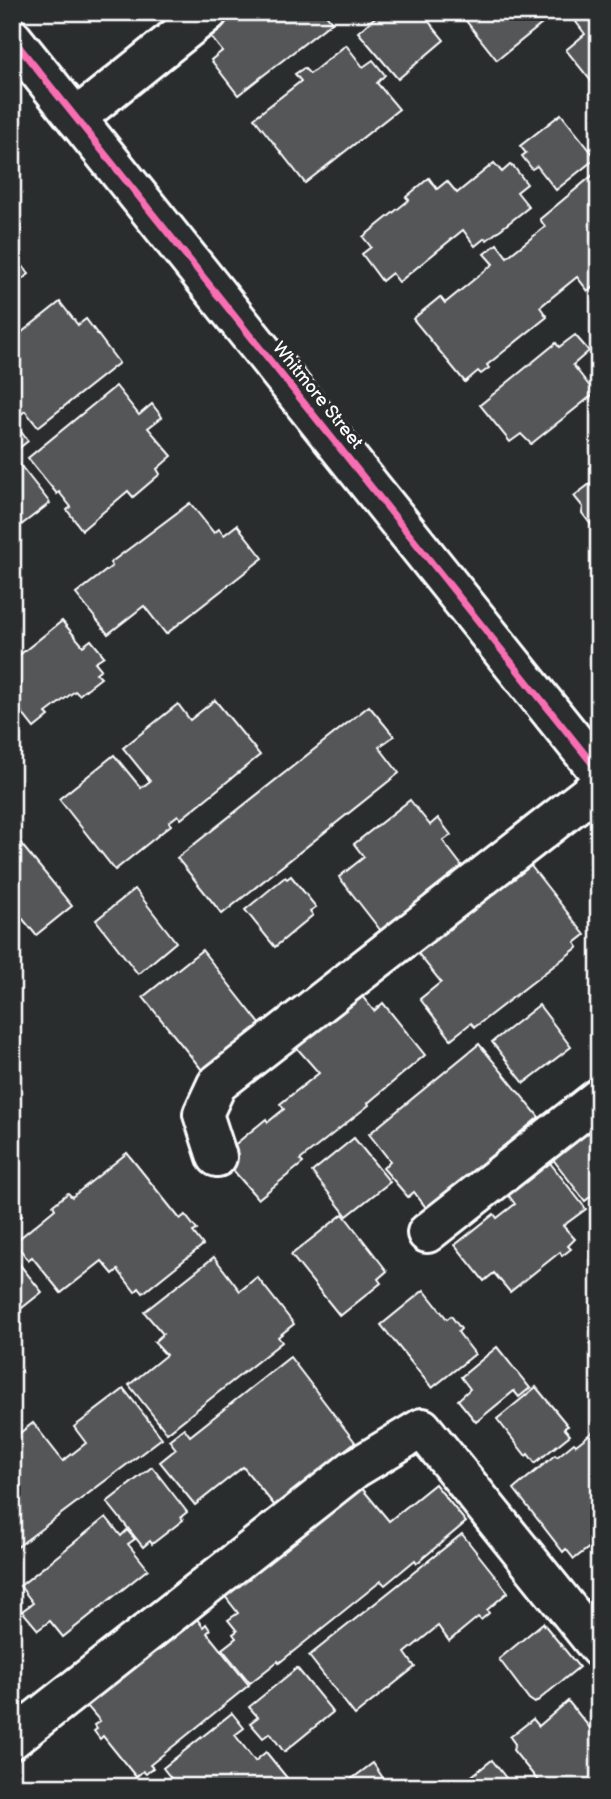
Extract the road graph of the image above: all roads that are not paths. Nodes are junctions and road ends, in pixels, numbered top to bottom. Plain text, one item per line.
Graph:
1 (208, 12) edge
2 (12, 38) edge
3 (76, 118) junction
4 (599, 772) edge
5 (599, 786) edge
6 (599, 1098) edge
7 (217, 1157) dead end
8 (427, 1233) dead end
9 (599, 1648) edge
10 (12, 1739) edge

1 - 3 street
2 - 3 street, Whitmore Street
3 - 4 street, Whitmore Street
5 - 7 street
6 - 8 street
9 - 10 street

